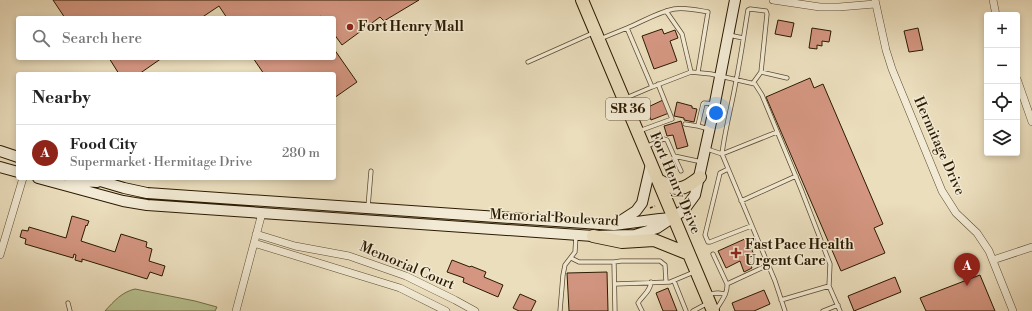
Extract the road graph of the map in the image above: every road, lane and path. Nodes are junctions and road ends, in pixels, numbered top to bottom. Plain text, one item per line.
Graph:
1 (582, 0) edge
2 (735, 0) edge
3 (773, 0) edge
4 (993, 0) edge
5 (875, 2) edge
6 (666, 11) junction
7 (995, 12) edge
8 (627, 28) junction
9 (728, 35) junction
10 (596, 36) junction
11 (743, 38) junction
12 (528, 62) dead end
13 (691, 72) junction
14 (698, 72) junction
15 (761, 72) junction
16 (720, 76) junction
17 (787, 78) dead end
18 (737, 80) junction
19 (753, 83) junction
20 (658, 84) junction
21 (1019, 84) edge
22 (652, 86) junction
23 (624, 99) junction
24 (715, 104) junction
25 (1032, 122) edge
26 (685, 124) dead end
27 (698, 126) junction
28 (710, 129) junction
29 (638, 132) junction
30 (777, 132) junction
31 (644, 148) junction
32 (706, 149) junction
33 (0, 152) edge
34 (722, 154) junction
35 (16, 156) edge
36 (674, 156) junction
37 (0, 161) edge
38 (703, 162) junction
39 (651, 164) junction
40 (16, 165) edge
41 (0, 167) edge
42 (728, 169) junction
43 (16, 171) edge
44 (371, 171) dead end
45 (681, 171) dead end
46 (796, 176) junction
47 (700, 177) junction
48 (22, 180) edge
49 (46, 180) edge
50 (76, 180) edge
51 (97, 180) edge
52 (658, 180) junction
53 (107, 183) junction
54 (741, 201) junction
55 (266, 202) junction
56 (655, 206) dead end
57 (368, 208) junction
58 (650, 208) dead end
59 (262, 213) junction
60 (674, 218) junction
61 (368, 221) junction
62 (614, 225) junction
63 (751, 226) junction
64 (256, 234) junction
65 (576, 235) junction
66 (593, 236) junction
67 (254, 242) junction
68 (2, 243) edge
69 (1032, 247) edge
70 (689, 254) junction
71 (713, 254) dead end
72 (0, 255) edge
73 (571, 258) junction
74 (993, 260) junction
75 (614, 262) junction
76 (768, 265) junction
77 (697, 271) junction
78 (406, 276) junction
79 (674, 281) junction
80 (651, 282) junction
81 (666, 282) junction
82 (615, 284) junction
83 (727, 284) junction
84 (829, 286) junction
85 (400, 288) junction
86 (725, 294) junction
87 (781, 300) junction
88 (68, 303) dead end
89 (711, 305) edge
90 (838, 305) junction
91 (70, 311) edge
92 (236, 311) edge
93 (446, 311) edge
94 (475, 311) edge
95 (560, 311) edge
96 (615, 311) edge
97 (642, 311) edge
98 (686, 311) edge
99 (693, 311) edge
100 (785, 311) edge
101 (823, 311) edge
102 (840, 311) edge
103 (1013, 311) edge

1 - 10 main road, Fort Henry Drive / SR 36
2 - 9 main road
3 - 5 street
4 - 7 street
5 - 74 street, Hermitage Drive
6 - 8 lane
6 - 13 lane
6 - 14 lane
8 - 10 lane
8 - 22 lane
9 - 11 lane
9 - 16 main road
10 - 12 lane
10 - 23 main road, Fort Henry Drive / SR 36
11 - 15 lane
11 - 18 lane
13 - 14 lane
13 - 20 lane
14 - 16 lane
15 - 17 lane
15 - 19 lane
16 - 18 lane
16 - 24 main road
18 - 19 lane
18 - 34 lane
19 - 30 lane
20 - 22 lane
20 - 29 lane
21 - 25 street
22 - 23 lane
23 - 29 main road, Fort Henry Drive / SR 36
24 - 27 lane
24 - 28 main road
26 - 27 lane
27 - 28 lane
28 - 32 main road
29 - 31 main road, Fort Henry Drive / SR 36
30 - 34 lane
30 - 46 lane
31 - 36 lane
31 - 39 main road, Fort Henry Drive / SR 36
32 - 34 lane
32 - 38 main road
33 - 35 main road
34 - 42 lane
36 - 38 lane
36 - 45 lane
37 - 40 main road
38 - 47 main road
39 - 52 main road, Fort Henry Drive / SR 36
39 - 62 main road
41 - 43 main road
42 - 54 lane
42 - 63 lane
44 - 57 lane
46 - 54 lane
46 - 84 lane
47 - 52 main road
47 - 60 main road
48 - 68 street
49 - 59 main road, Memorial Boulevard
50 - 53 main road
51 - 53 main road, Memorial Boulevard
52 - 60 main road, Fort Henry Drive / SR 36
53 - 55 main road, Memorial Boulevard
54 - 63 lane
55 - 57 main road, Memorial Boulevard
55 - 59 main road
56 - 58 path
57 - 61 main road
57 - 62 main road, Memorial Boulevard
59 - 61 main road, Memorial Boulevard
59 - 64 street
60 - 62 main road, Memorial Boulevard
60 - 66 main road, Memorial Boulevard
60 - 70 main road, Fort Henry Drive / SR 36
61 - 65 main road, Memorial Boulevard
63 - 76 lane
64 - 67 street
64 - 78 street, Memorial Court
65 - 66 main road, Memorial Boulevard
65 - 73 lane
66 - 70 main road
67 - 85 street, Memorial Court
67 - 92 street
68 - 72 street
69 - 74 street
70 - 77 main road, Fort Henry Drive / SR 36
71 - 83 lane
73 - 75 lane
73 - 95 lane
74 - 103 street, Hermitage Drive
75 - 81 lane
75 - 82 lane
76 - 83 lane
76 - 87 lane
77 - 79 lane
77 - 89 main road, Fort Henry Drive / SR 36
78 - 85 street
78 - 94 street, Memorial Court
79 - 81 lane
79 - 98 lane
80 - 81 lane
80 - 82 lane
80 - 97 lane
82 - 96 lane
83 - 86 lane
84 - 87 lane
84 - 90 lane
85 - 93 street, Memorial Court
86 - 89 lane
86 - 89 lane
87 - 100 lane
88 - 91 lane
89 - 99 lane
90 - 101 lane
90 - 102 lane

